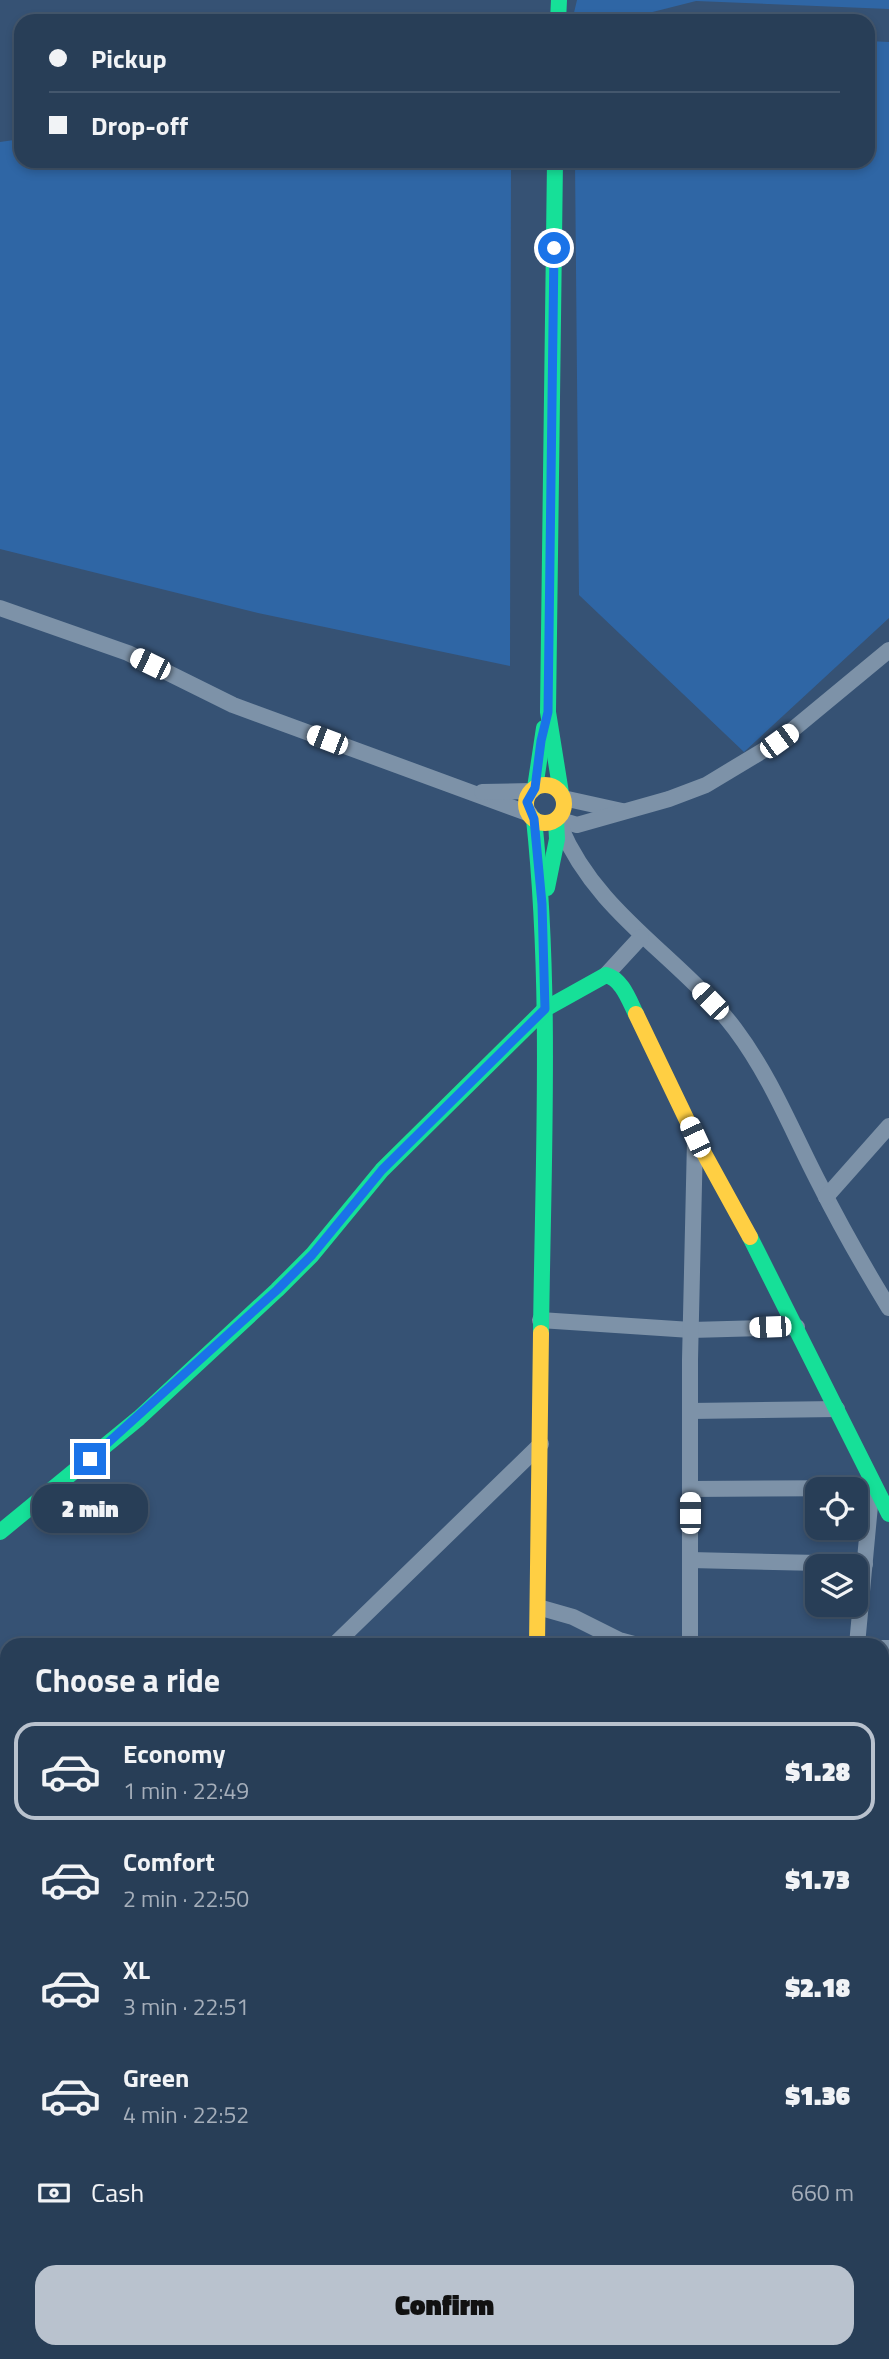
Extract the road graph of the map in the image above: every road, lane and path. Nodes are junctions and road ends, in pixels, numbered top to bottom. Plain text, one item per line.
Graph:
1 (555, 168) edge
2 (0, 608) edge
3 (889, 650) edge
4 (548, 712) junction
5 (533, 790) junction
6 (476, 792) junction
7 (562, 796) junction
8 (622, 811) junction
9 (532, 817) junction
10 (556, 819) junction
11 (542, 904) junction
12 (641, 937) junction
13 (606, 975) junction
14 (545, 1009) junction
15 (889, 1126) edge
16 (695, 1137) junction
17 (826, 1198) junction
18 (889, 1308) edge
19 (541, 1320) junction
20 (797, 1327) junction
21 (691, 1330) junction
22 (837, 1409) junction
23 (690, 1411) junction
24 (541, 1444) junction
25 (872, 1484) junction
26 (690, 1489) junction
27 (889, 1514) edge
28 (0, 1532) edge
29 (866, 1554) edge
30 (690, 1560) junction
31 (805, 1563) edge
32 (538, 1607) junction
33 (860, 1617) edge
34 (341, 1638) edge
35 (537, 1638) edge
36 (616, 1638) edge
37 (690, 1638) edge
38 (858, 1638) edge

1 - 4 main road
2 - 6 street
3 - 8 street
4 - 5 main road
4 - 7 main road
5 - 6 street
5 - 7 main road
5 - 9 main road
6 - 9 street
7 - 8 street
7 - 10 main road
8 - 10 street
9 - 10 main road
9 - 11 main road
10 - 11 main road
10 - 12 street
11 - 14 main road
12 - 13 street
12 - 17 street
13 - 14 main road
13 - 16 main road
14 - 19 main road
14 - 28 main road
15 - 17 street
16 - 20 main road
16 - 21 street
17 - 18 street
19 - 21 street
19 - 24 main road
20 - 21 street
20 - 22 main road
21 - 23 street
22 - 23 street
22 - 25 main road
23 - 26 street
24 - 32 main road
24 - 34 street
25 - 26 street
25 - 27 main road
25 - 29 street
26 - 30 street
30 - 31 street
30 - 37 street
32 - 35 main road
32 - 36 street
33 - 38 street

